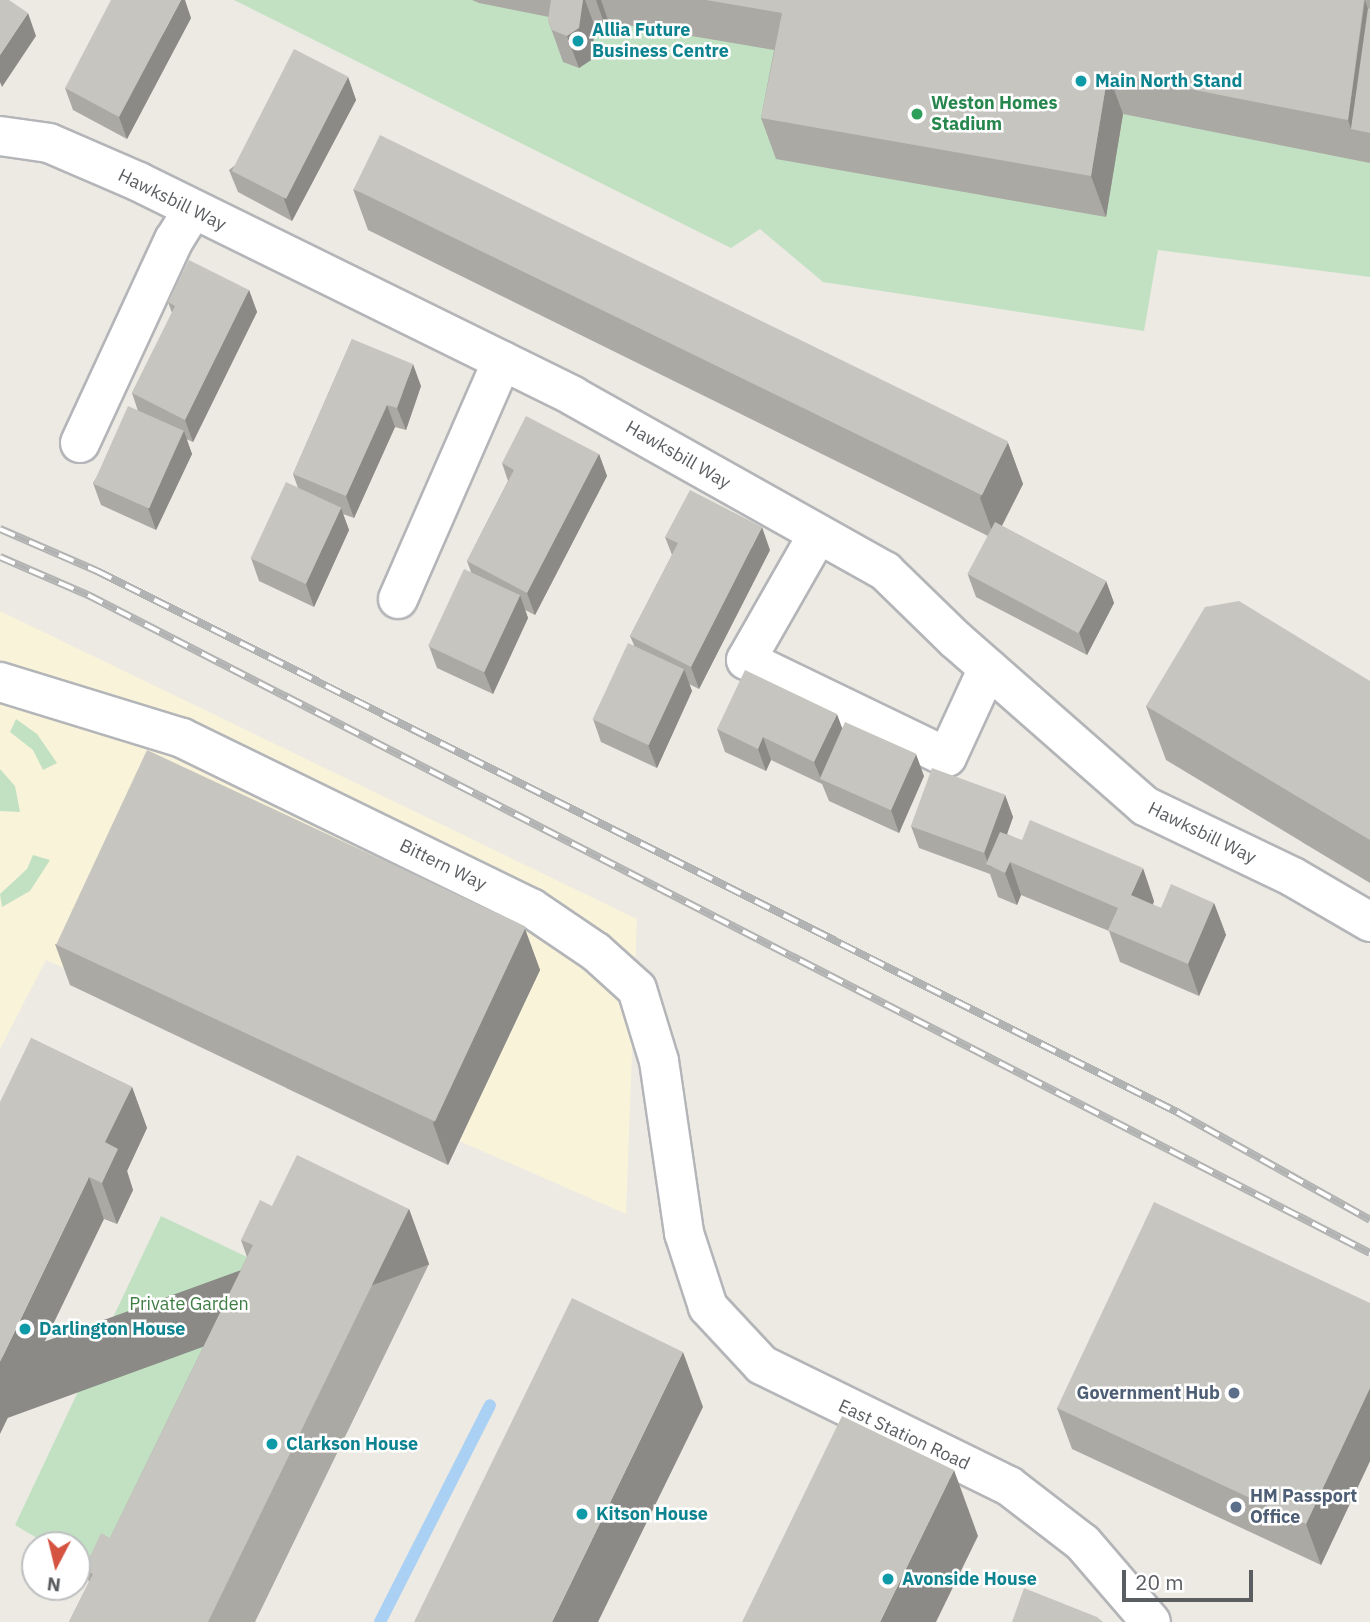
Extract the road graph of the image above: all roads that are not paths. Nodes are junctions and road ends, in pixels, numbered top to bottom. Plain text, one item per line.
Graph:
1 (0, 136) edge
2 (193, 210) junction
3 (502, 361) junction
4 (80, 443) dead end
5 (818, 534) junction
6 (398, 599) dead end
7 (988, 668) junction
8 (0, 682) edge
9 (1293, 877) junction
10 (1370, 900) edge
11 (1370, 922) edge
12 (1370, 942) edge
13 (684, 1233) joint
14 (1151, 1622) edge

1 - 2 street, Hawksbill Way
2 - 3 street, Hawksbill Way
2 - 4 street
3 - 5 street, Hawksbill Way
3 - 6 street
5 - 7 street, Hawksbill Way
5 - 7 street
7 - 9 street, Hawksbill Way
8 - 13 street, Bittern Way
9 - 10 street, Hawksbill Way
9 - 11 street, Hawksbill Way
9 - 12 street, Hawksbill Way
13 - 14 street, East Station Road

